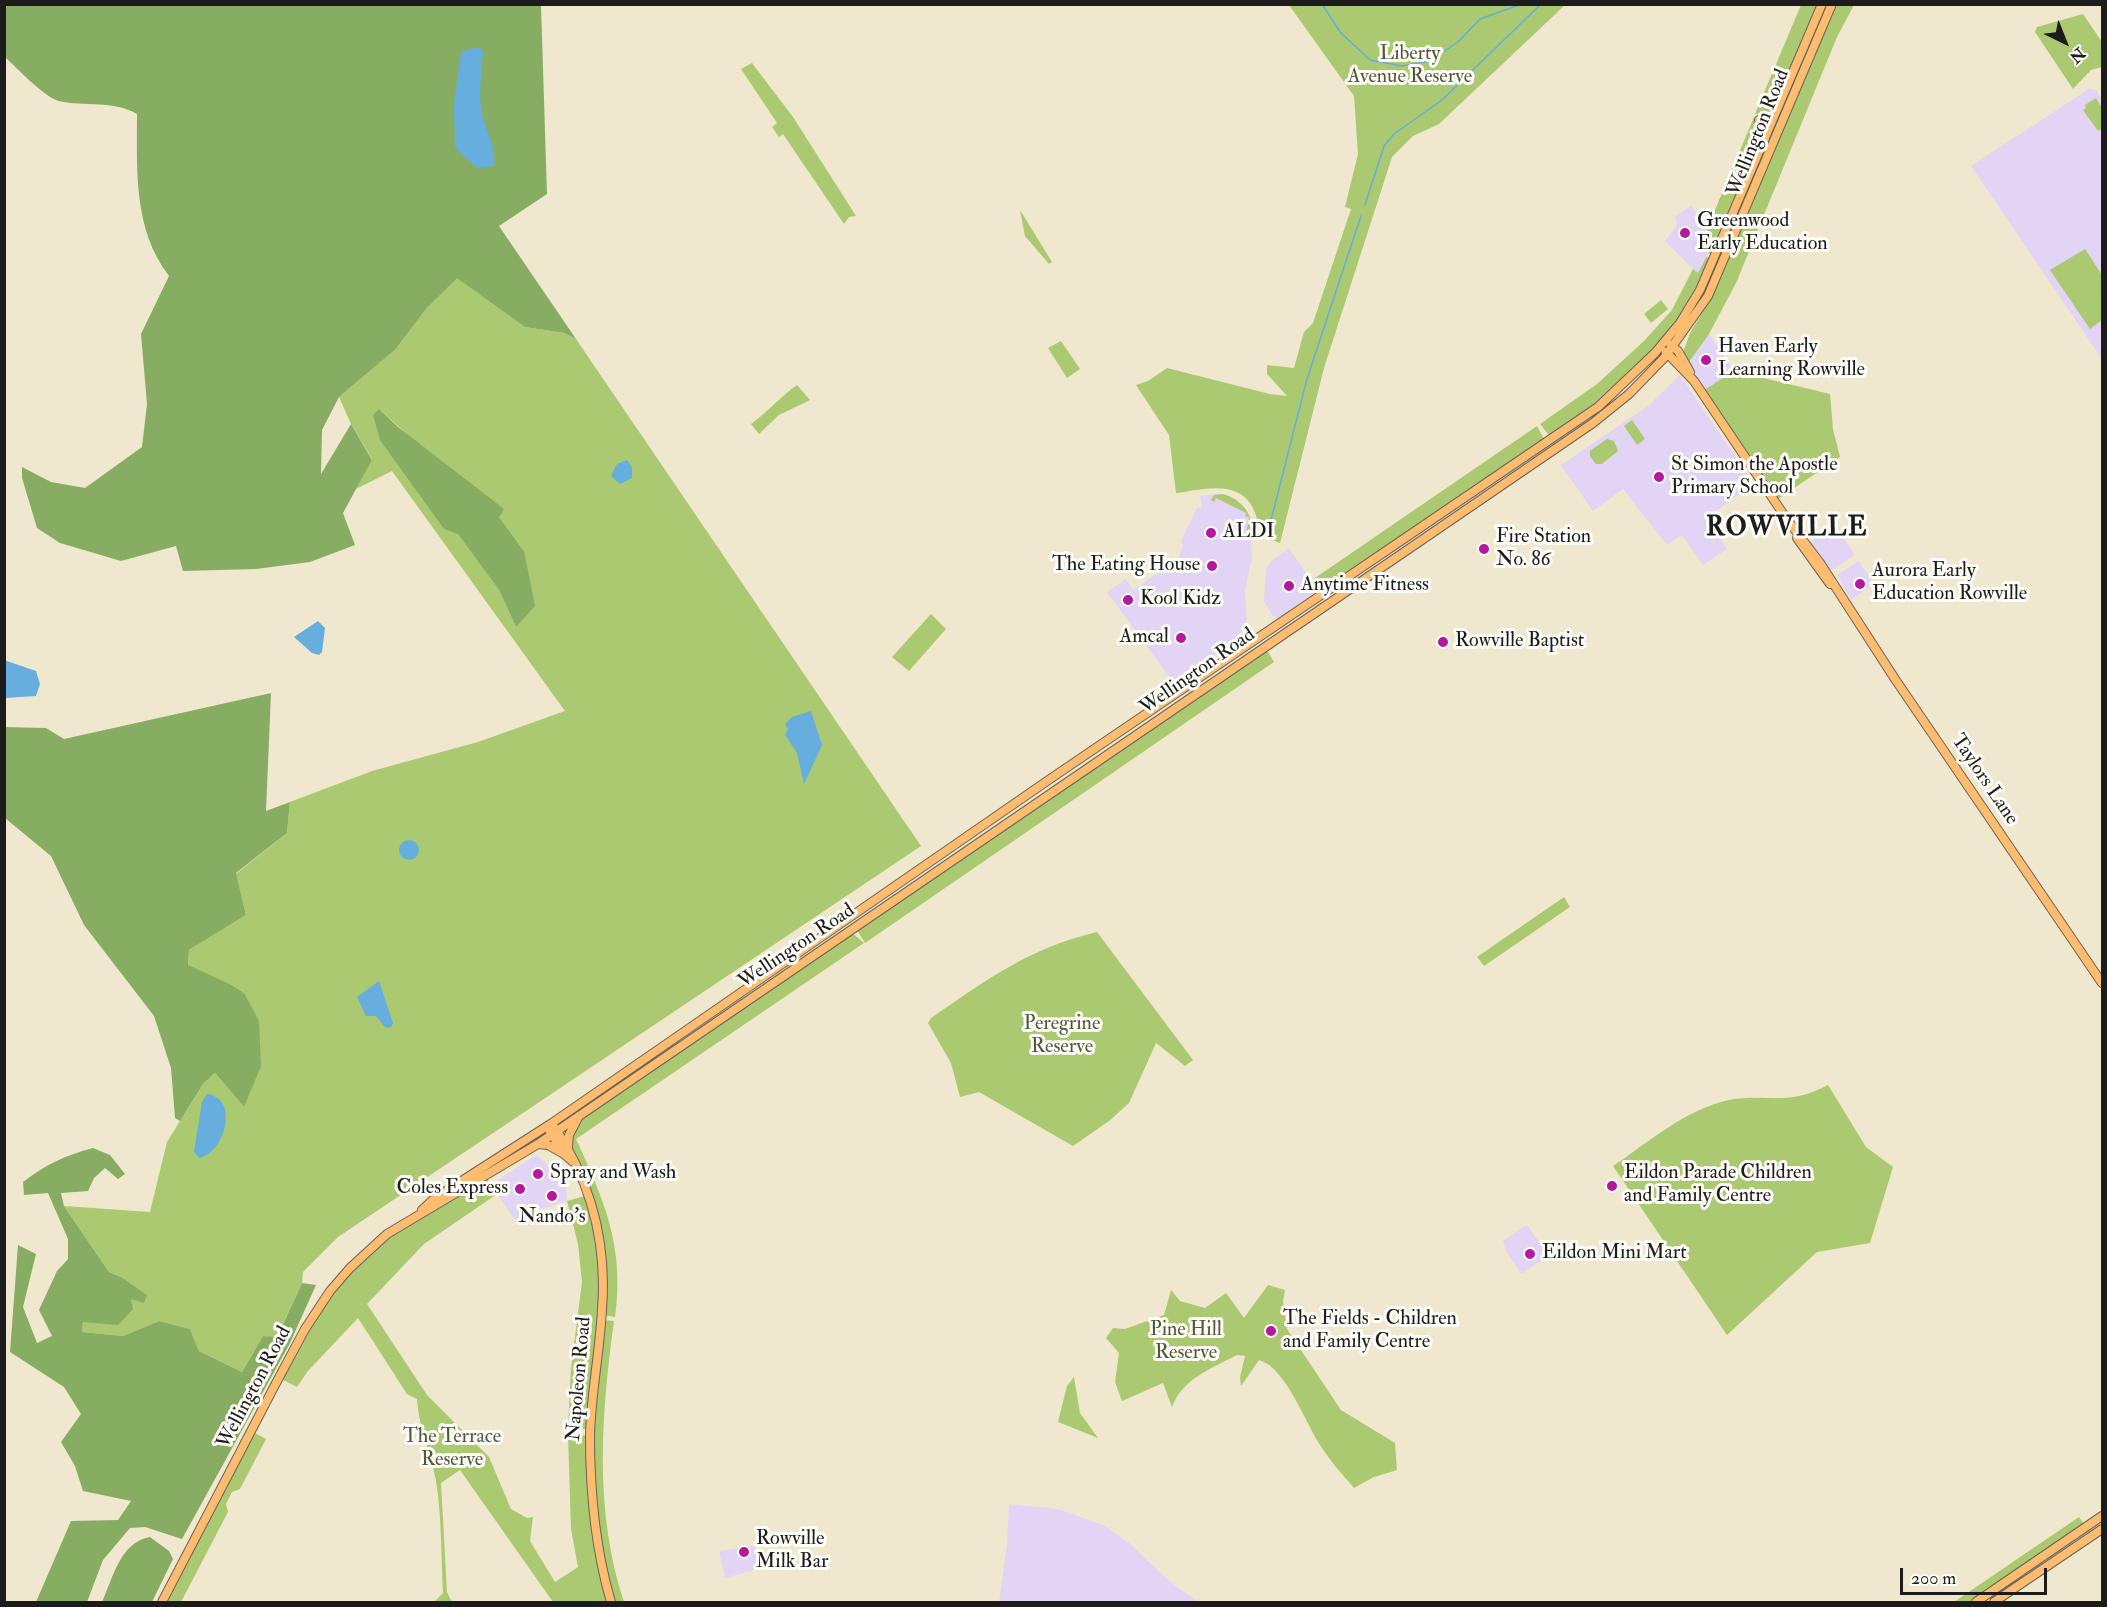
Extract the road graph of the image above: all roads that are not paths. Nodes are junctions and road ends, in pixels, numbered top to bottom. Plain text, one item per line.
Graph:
1 (1822, 4) edge
2 (1832, 4) edge
3 (1759, 120) dead end
4 (1771, 123) junction
5 (1780, 127) junction
6 (1765, 138) junction
7 (1706, 278) junction
8 (1715, 282) junction
9 (1684, 332) junction
10 (1663, 344) junction
11 (1671, 350) junction
12 (1682, 357) junction
13 (1661, 362) junction
14 (1692, 380) junction
15 (2103, 983) edge
16 (579, 1116) junction
17 (550, 1125) junction
18 (555, 1133) junction
19 (538, 1144) junction
20 (566, 1151) junction
21 (413, 1217) junction
22 (2103, 1516) edge
23 (2103, 1529) edge
24 (162, 1602) edge
25 (611, 1602) edge
26 (1976, 1602) edge
27 (1994, 1602) edge

1 - 4 main road, Wellington Road
2 - 5 main road, Wellington Road
3 - 6 main road
4 - 5 main road
4 - 6 main road, Wellington Road
5 - 8 main road, Wellington Road
6 - 7 main road, Wellington Road
7 - 8 main road
7 - 10 main road, Wellington Road
8 - 9 main road, Wellington Road
9 - 11 main road, Wellington Road
9 - 12 main road
10 - 11 main road, Taylors Lane
10 - 17 main road, Wellington Road
11 - 12 main road, Taylors Lane
11 - 13 main road, Wellington Road
11 - 14 main road, Taylors Lane
12 - 14 main road, Taylors Lane
13 - 14 main road
13 - 16 main road, Wellington Road
14 - 15 main road, Taylors Lane
16 - 18 main road, Wellington Road
16 - 20 main road
17 - 18 main road, Napoleon Road
17 - 21 main road, Wellington Road
18 - 19 main road, Wellington Road
18 - 20 main road, Napoleon Road
19 - 20 main road
19 - 21 main road, Wellington Road
20 - 25 main road, Napoleon Road
21 - 24 main road, Wellington Road
22 - 26 main road
23 - 27 main road

